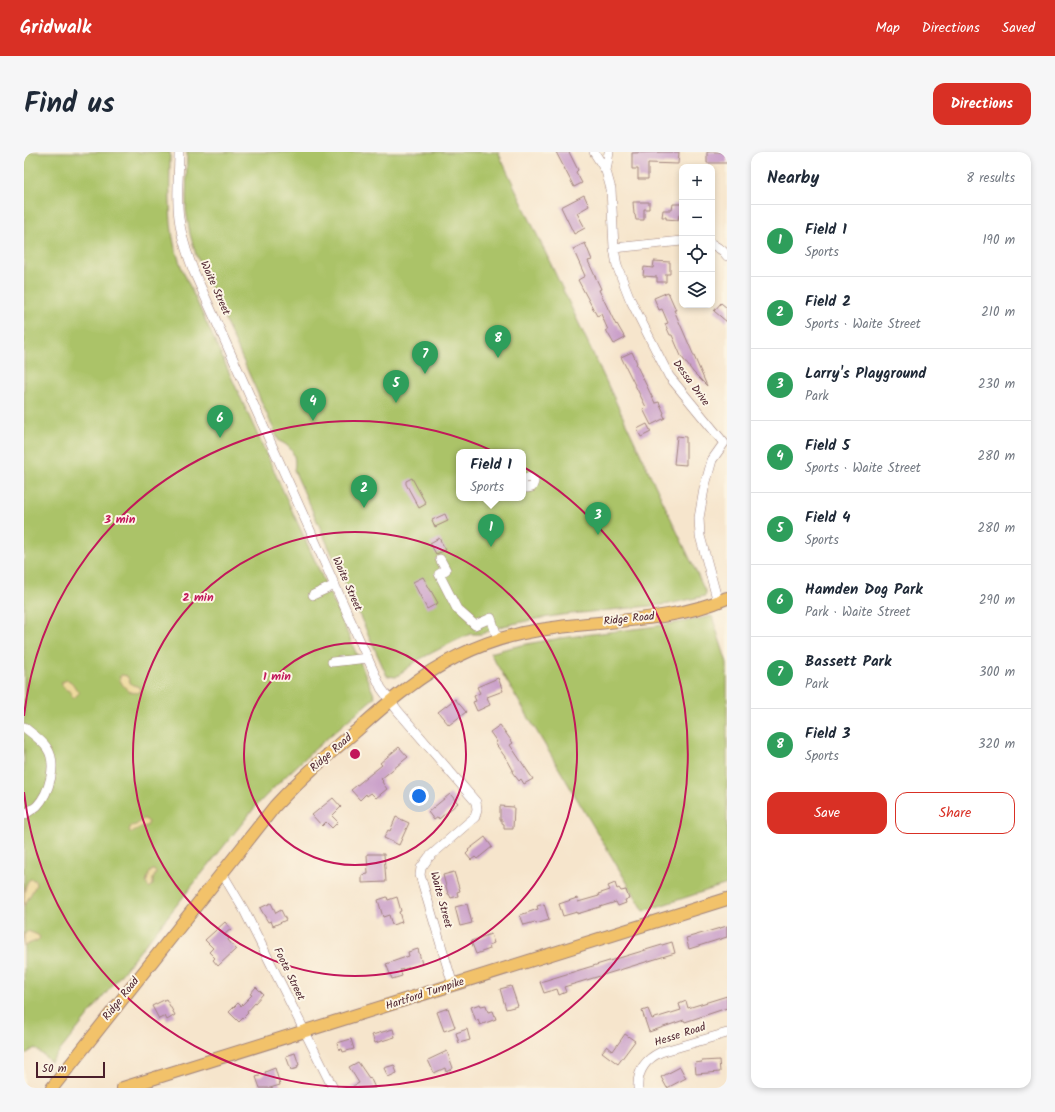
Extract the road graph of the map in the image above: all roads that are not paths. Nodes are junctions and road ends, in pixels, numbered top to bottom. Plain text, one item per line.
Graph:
1 (179, 152) edge
2 (594, 152) edge
3 (609, 152) edge
4 (606, 171) junction
5 (679, 240) edge
6 (715, 246) edge
7 (614, 248) junction
8 (727, 256) edge
9 (726, 443) edge
10 (526, 478) edge
11 (526, 488) edge
12 (440, 559) dead end
13 (335, 585) junction
14 (313, 595) dead end
15 (722, 600) edge
16 (498, 639) junction
17 (368, 658) junction
18 (332, 662) dead end
19 (390, 701) junction
20 (24, 727) edge
21 (24, 814) edge
22 (222, 873) junction
23 (727, 899) edge
24 (453, 985) junction
25 (305, 1032) junction
26 (727, 1033) edge
27 (52, 1088) edge
28 (123, 1088) edge
29 (334, 1088) edge
30 (638, 1088) edge

1 - 13 street, Waite Street
2 - 4 street, Dessa Drive
3 - 4 street
4 - 7 street, Dessa Drive
5 - 7 street
6 - 8 street
7 - 9 street, Dessa Drive
9 - 15 street, Dessa Drive
10 - 11 street
12 - 16 street
13 - 14 street
13 - 17 street, Waite Street
15 - 16 main road, Ridge Road
16 - 19 main road, Ridge Road
17 - 18 street
17 - 19 street, Waite Street
19 - 22 main road, Ridge Road
19 - 24 street, Waite Street
20 - 21 street
22 - 25 street, Foote Street
22 - 27 main road, Ridge Road
23 - 24 main road, Hartford Turnpike
24 - 25 main road, Hartford Turnpike
25 - 28 main road, Hartford Turnpike
25 - 29 street, Foote Street
26 - 30 street, Hesse Road

